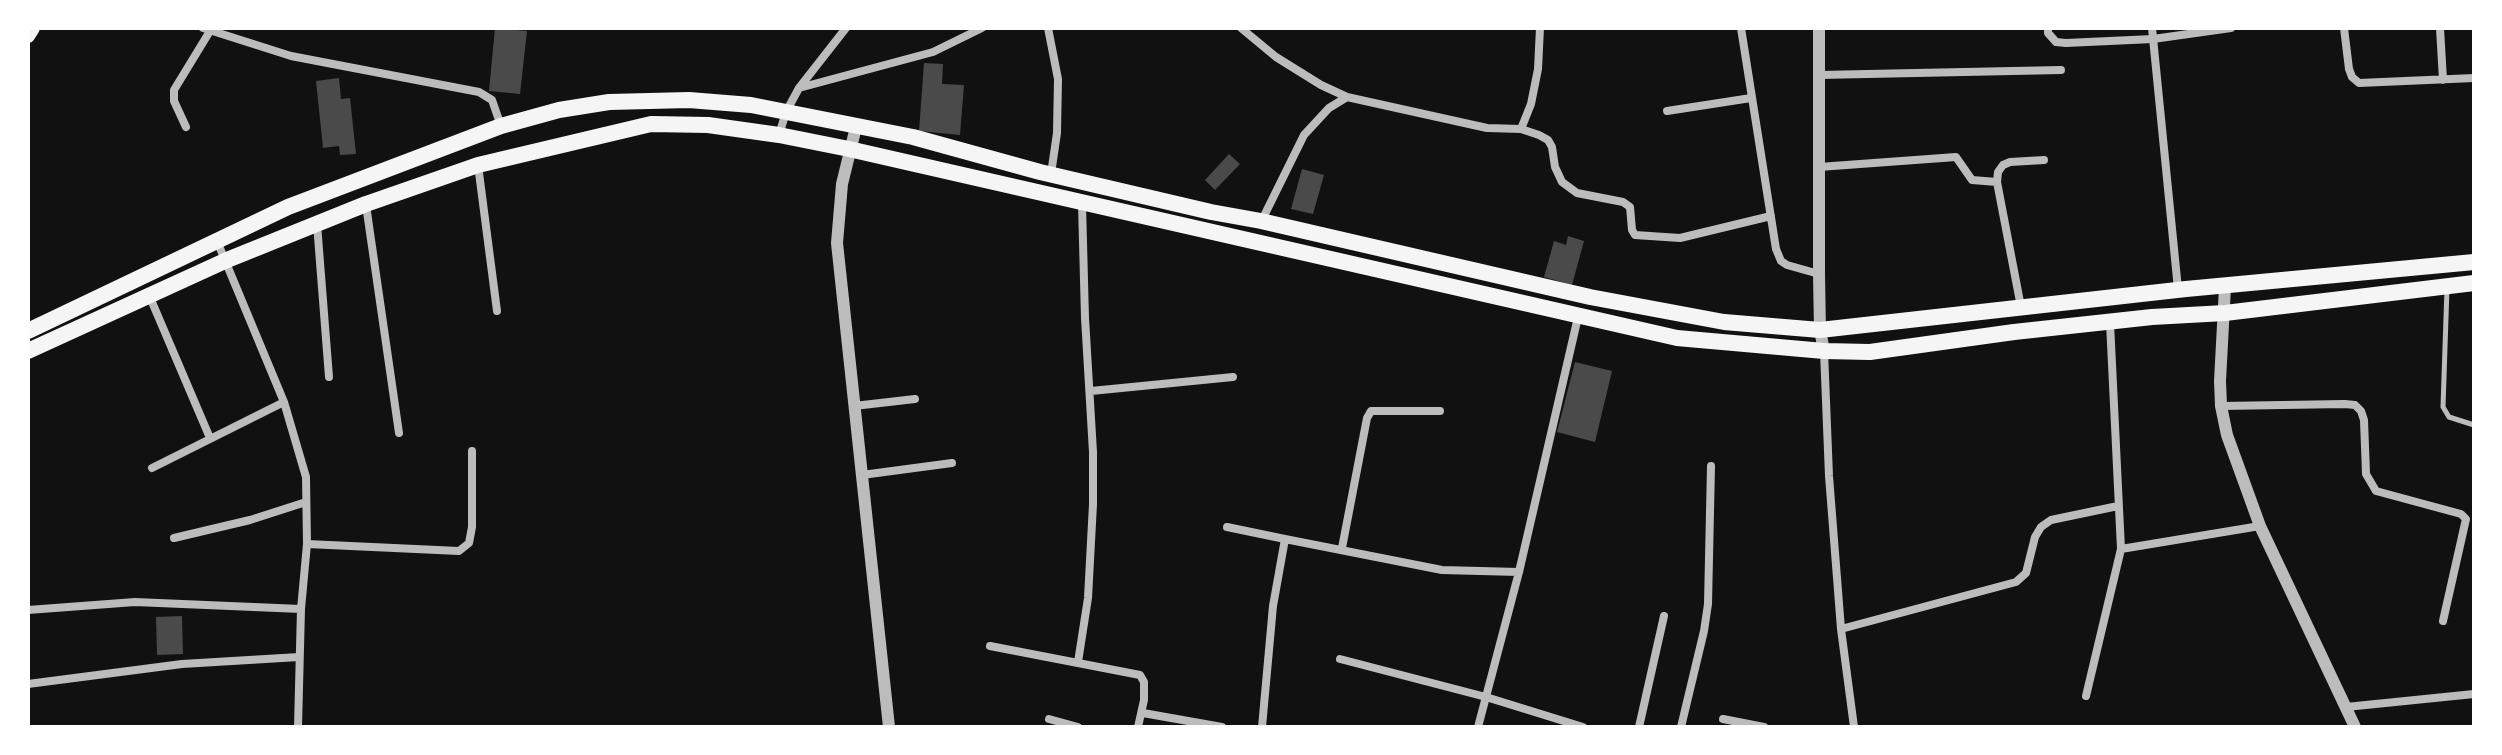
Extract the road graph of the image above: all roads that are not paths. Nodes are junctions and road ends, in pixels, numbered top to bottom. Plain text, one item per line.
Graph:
1 (33, 28) edge
2 (846, 28) edge
3 (982, 28) edge
4 (1048, 28) edge
5 (1241, 28) edge
6 (1540, 28) edge
7 (1741, 28) edge
8 (1819, 28) edge
9 (2048, 28) edge
10 (2152, 28) edge
11 (2231, 28) edge
12 (2344, 28) edge
13 (2440, 28) edge
14 (206, 30) edge
15 (28, 36) edge
16 (2153, 39) junction
17 (2061, 70) dead end
18 (1819, 75) junction
19 (2474, 78) edge
20 (2443, 80) junction
21 (799, 88) junction
22 (1347, 97) junction
23 (1751, 98) junction
24 (1667, 111) dead end
25 (786, 112) junction
26 (501, 126) junction
27 (186, 127) dead end
28 (856, 127) junction
29 (1521, 129) junction
30 (779, 135) junction
31 (849, 149) junction
32 (2044, 160) dead end
33 (478, 165) junction
34 (1819, 167) junction
35 (1051, 175) junction
36 (1997, 182) junction
37 (366, 204) junction
38 (1082, 204) junction
39 (1771, 216) junction
40 (1261, 221) junction
41 (317, 224) junction
42 (217, 240) junction
43 (227, 260) junction
44 (2474, 262) edge
45 (1819, 274) junction
46 (2474, 283) edge
47 (2225, 287) junction
48 (2447, 287) junction
49 (2182, 290) junction
50 (149, 294) junction
51 (2021, 308) junction
52 (497, 311) dead end
53 (2225, 313) junction
54 (1578, 317) junction
55 (2110, 323) junction
56 (1820, 330) junction
57 (28, 331) edge
58 (28, 351) edge
59 (1824, 351) junction
60 (329, 377) dead end
61 (1233, 377) dead end
62 (1091, 391) junction
63 (915, 399) dead end
64 (284, 402) junction
65 (854, 406) junction
66 (2221, 406) junction
67 (1440, 411) dead end
68 (2474, 425) edge
69 (399, 433) dead end
70 (210, 438) junction
71 (472, 451) dead end
72 (952, 463) dead end
73 (1711, 466) dead end
74 (152, 468) dead end
75 (862, 475) junction
76 (306, 502) junction
77 (2118, 506) junction
78 (2260, 526) junction
79 (1227, 527) dead end
80 (174, 538) dead end
81 (1285, 539) junction
82 (307, 544) junction
83 (1342, 548) junction
84 (2121, 549) junction
85 (1519, 572) junction
86 (301, 609) junction
87 (28, 610) edge
88 (1664, 616) dead end
89 (2443, 621) dead end
90 (1841, 629) junction
91 (990, 646) dead end
92 (299, 657) junction
93 (1340, 659) dead end
94 (1078, 662) junction
95 (28, 684) edge
96 (2474, 694) edge
97 (2086, 696) dead end
98 (1486, 697) junction
99 (2346, 707) junction
100 (1143, 713) junction
101 (1049, 719) dead end
102 (1723, 719) dead end
103 (298, 727) edge
104 (889, 727) edge
105 (1078, 727) edge
106 (1138, 727) edge
107 (1222, 727) edge
108 (1262, 727) edge
109 (1478, 727) edge
110 (1583, 727) edge
111 (1639, 727) edge
112 (1681, 727) edge
113 (1764, 727) edge
114 (1854, 727) edge
115 (2355, 727) edge

1 - 15 main road
2 - 21 street
3 - 21 street
4 - 35 street
5 - 22 street
6 - 29 street
7 - 23 street
8 - 18 street
9 - 16 street
10 - 16 street
11 - 16 street
12 - 20 street
13 - 20 street
14 - 26 street
14 - 27 street
16 - 49 street
17 - 18 street
18 - 34 street
19 - 20 street
21 - 25 street
22 - 29 street
22 - 40 street
23 - 24 street
23 - 39 street
25 - 26 highway
25 - 28 highway
25 - 30 street
26 - 42 highway
28 - 31 street
28 - 35 highway
29 - 39 street
30 - 31 highway
30 - 33 highway
31 - 38 highway
31 - 65 street
32 - 36 street
33 - 37 highway
33 - 52 street
34 - 36 street
34 - 45 street
35 - 40 highway
36 - 51 street
37 - 41 highway
37 - 69 street
38 - 54 highway
38 - 62 street
39 - 45 street
40 - 56 highway
41 - 43 highway
41 - 60 street
42 - 43 street
42 - 57 highway
43 - 50 highway
43 - 64 street
44 - 47 highway
45 - 56 street
46 - 48 highway
47 - 49 highway
47 - 53 street
48 - 53 highway
48 - 68 lane
49 - 51 highway
50 - 58 highway
50 - 70 street
51 - 56 highway
53 - 55 highway
53 - 66 street
54 - 59 highway
54 - 85 street
55 - 59 highway
55 - 77 street
56 - 59 street
59 - 90 street
61 - 62 street
62 - 94 street
63 - 65 street
64 - 70 street
64 - 76 street
65 - 75 street
66 - 78 street
66 - 89 street
67 - 83 street
70 - 74 street
71 - 82 street
72 - 75 street
73 - 112 street
75 - 104 street
76 - 80 street
76 - 82 street
77 - 84 street
77 - 90 street
78 - 84 street
78 - 99 street
79 - 81 street
81 - 83 street
81 - 108 street
82 - 86 street
83 - 85 street
84 - 97 street
85 - 98 street
86 - 87 street
86 - 92 street
88 - 111 street
90 - 114 street
91 - 94 street
92 - 95 street
92 - 103 street
93 - 98 street
94 - 100 street
96 - 99 street
98 - 109 street
98 - 110 street
99 - 115 street
100 - 106 street
100 - 107 street
101 - 105 street
102 - 113 street

